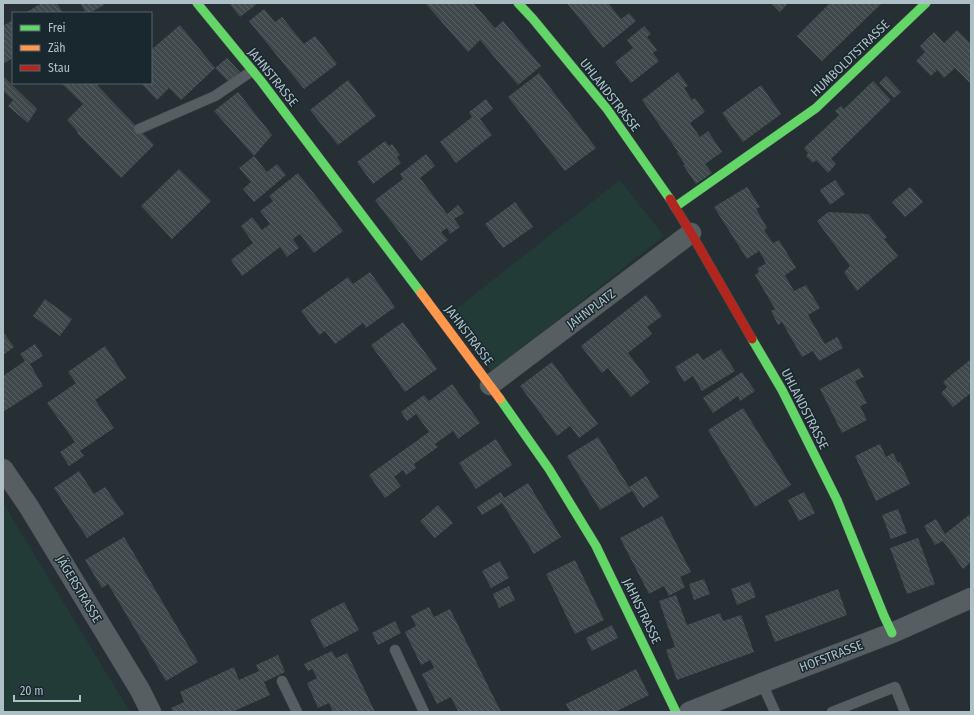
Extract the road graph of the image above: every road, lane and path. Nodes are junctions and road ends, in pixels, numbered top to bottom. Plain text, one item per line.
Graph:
1 (197, 3) edge
2 (518, 3) edge
3 (926, 3) edge
4 (252, 71) junction
5 (139, 130) dead end
6 (675, 206) junction
7 (692, 233) junction
8 (490, 385) junction
9 (3, 469) edge
10 (971, 598) edge
11 (892, 633) junction
12 (395, 650) dead end
13 (282, 681) dead end
14 (762, 683) junction
15 (151, 712) edge
16 (297, 712) edge
17 (424, 712) edge
18 (676, 712) edge
19 (690, 712) edge
20 (775, 712) edge
21 (832, 712) edge
22 (905, 712) edge

1 - 4 street, JAHNSTRASSE
2 - 6 street, UHLANDSTRASSE
3 - 6 street, HUMBOLDTSTRASSE
4 - 5 lane
4 - 8 street, JAHNSTRASSE
6 - 7 street, UHLANDSTRASSE
7 - 8 street, JAHNPLATZ
7 - 11 street, UHLANDSTRASSE
8 - 18 street, JAHNSTRASSE
9 - 15 street, JÄGERSTRASSE
10 - 11 street, HOFSTRASSE
11 - 14 street, HOFSTRASSE
12 - 17 lane
13 - 16 lane
14 - 19 street, HOFSTRASSE
14 - 20 lane
21 - 22 lane

